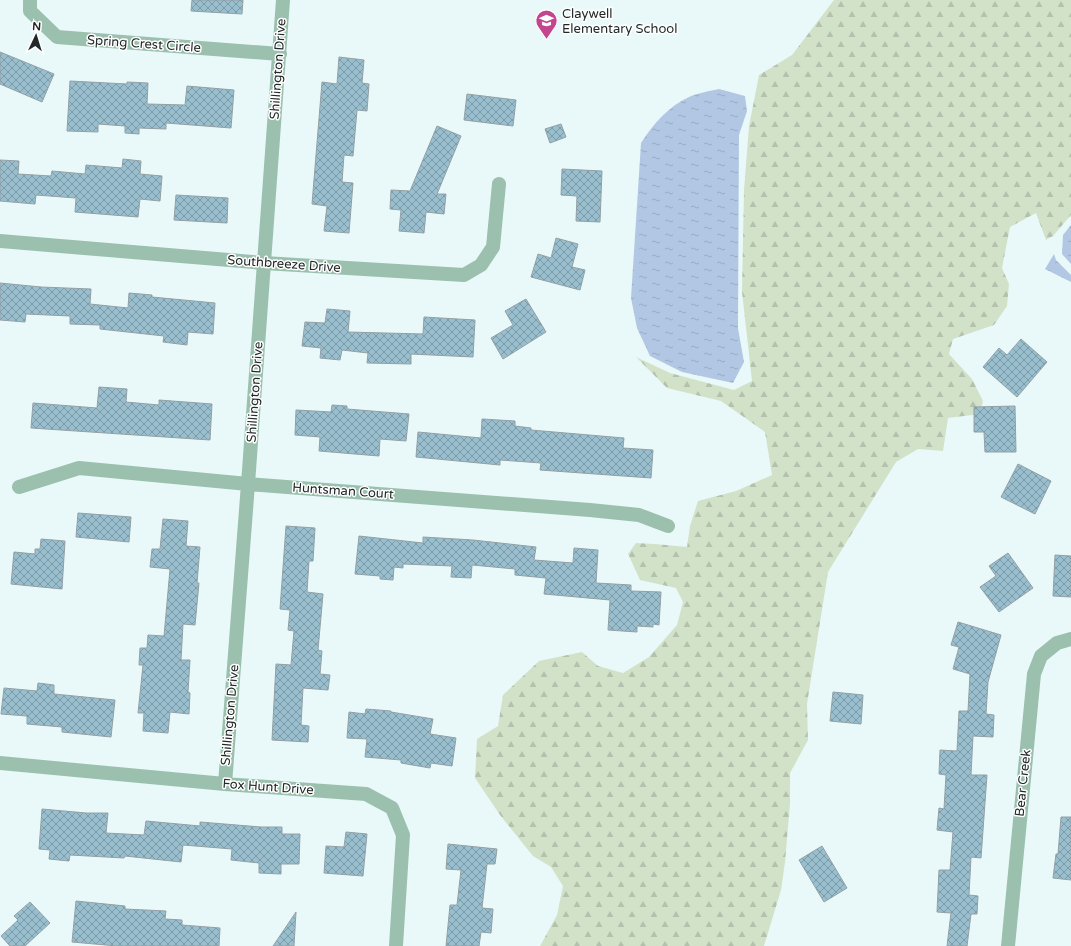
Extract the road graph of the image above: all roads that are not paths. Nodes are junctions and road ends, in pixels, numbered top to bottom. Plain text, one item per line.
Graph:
1 (30, 0) edge
2 (283, 0) edge
3 (280, 54) junction
4 (499, 184) dead end
5 (0, 241) edge
6 (264, 263) junction
7 (248, 484) junction
8 (19, 487) dead end
9 (668, 526) dead end
10 (1071, 639) edge
11 (0, 763) edge
12 (225, 784) junction
13 (396, 946) edge
14 (1008, 946) edge

1 - 3 street, Spring Crest Circle
2 - 3 street, Shillington Drive
3 - 6 street, Shillington Drive
4 - 6 street, Southbreeze Drive
5 - 6 street, Southbreeze Drive
6 - 7 street, Shillington Drive
7 - 8 street, Huntsman Court
7 - 9 street, Huntsman Court
7 - 12 street, Shillington Drive
10 - 14 street, Bear Creek
11 - 12 street, Fox Hunt Drive
12 - 13 street, Fox Hunt Drive

